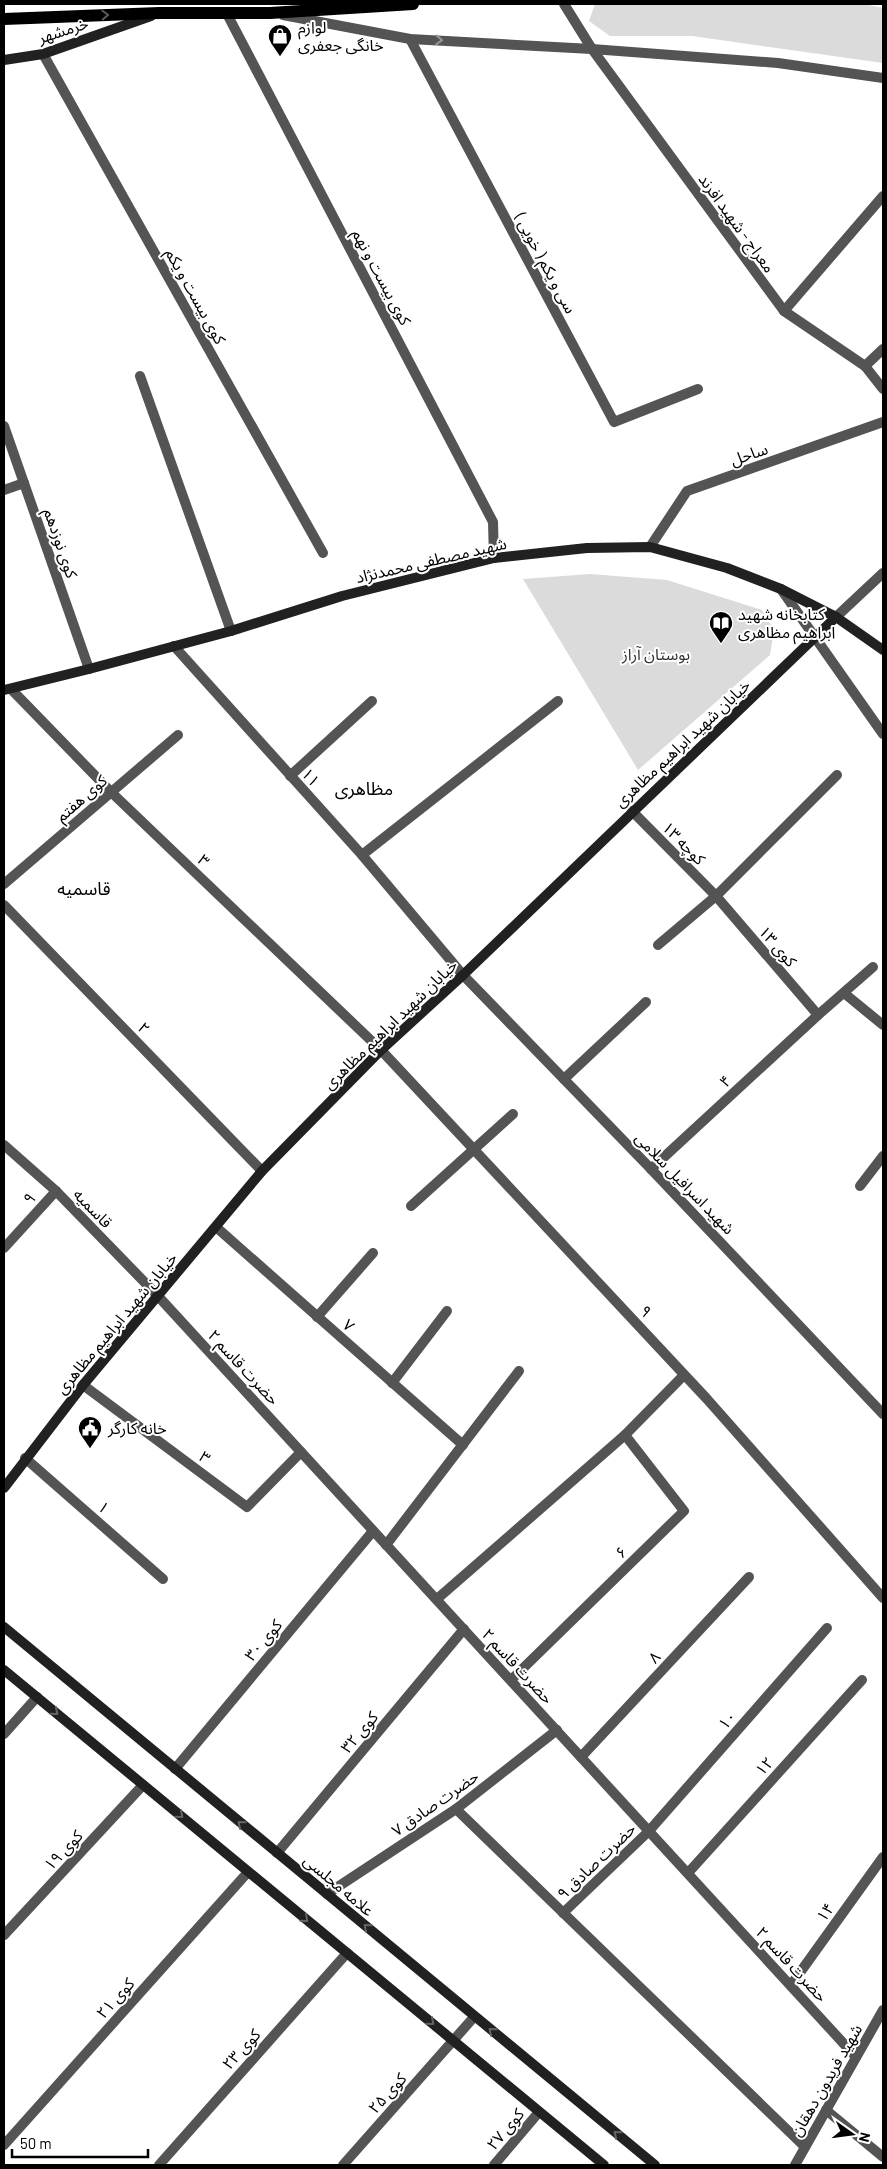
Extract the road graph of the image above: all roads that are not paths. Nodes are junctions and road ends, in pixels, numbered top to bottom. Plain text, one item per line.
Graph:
1 (413, 4) edge
2 (564, 4) edge
3 (158, 13) junction
4 (270, 13) junction
5 (227, 14) junction
6 (4, 18) edge
7 (410, 39) junction
8 (592, 49) junction
9 (44, 54) junction
10 (4, 60) edge
11 (883, 78) edge
12 (883, 196) edge
13 (784, 311) junction
14 (883, 349) edge
15 (865, 366) junction
16 (140, 376) dead end
17 (698, 389) dead end
18 (883, 389) edge
19 (883, 422) edge
20 (4, 426) edge
21 (24, 482) junction
22 (4, 490) edge
23 (650, 548) junction
24 (323, 553) dead end
25 (494, 558) junction
26 (883, 573) edge
27 (781, 589) junction
28 (836, 617) junction
29 (230, 631) junction
30 (815, 638) junction
31 (174, 646) junction
32 (883, 650) edge
33 (89, 669) junction
34 (7, 689) edge
35 (372, 701) dead end
36 (558, 701) dead end
37 (883, 734) edge
38 (178, 735) dead end
39 (837, 775) dead end
40 (290, 776) junction
41 (111, 792) junction
42 (632, 811) junction
43 (362, 856) junction
44 (4, 884) edge
45 (716, 896) junction
46 (4, 905) edge
47 (658, 944) dead end
48 (873, 967) dead end
49 (463, 975) junction
50 (844, 993) junction
51 (646, 1002) dead end
52 (818, 1015) junction
53 (883, 1025) edge
54 (381, 1050) junction
55 (564, 1079) junction
56 (513, 1114) dead end
57 (4, 1145) edge
58 (474, 1150) junction
59 (883, 1156) edge
60 (651, 1169) junction
61 (262, 1171) junction
62 (860, 1186) dead end
63 (56, 1191) junction
64 (411, 1206) dead end
65 (216, 1227) junction
66 (4, 1248) edge
67 (374, 1253) dead end
68 (157, 1295) junction
69 (448, 1311) dead end
70 (318, 1317) junction
71 (519, 1371) dead end
72 (684, 1374) junction
73 (392, 1382) junction
74 (83, 1384) junction
75 (883, 1414) edge
76 (625, 1435) junction
77 (463, 1445) junction
78 (301, 1452) junction
79 (25, 1458) junction
80 (4, 1488) edge
81 (373, 1530) junction
82 (386, 1545) junction
83 (749, 1577) dead end
84 (163, 1579) dead end
85 (883, 1598) edge
86 (437, 1599) junction
87 (4, 1627) edge
88 (827, 1628) dead end
89 (464, 1629) junction
90 (4, 1670) edge
91 (511, 1680) junction
92 (862, 1680) dead end
93 (37, 1698) junction
94 (557, 1730) junction
95 (4, 1734) edge
96 (581, 1757) junction
97 (176, 1769) junction
98 (143, 1785) junction
99 (456, 1809) junction
100 (649, 1831) junction
101 (277, 1853) junction
102 (883, 1857) edge
103 (248, 1872) junction
104 (688, 1873) junction
105 (326, 1894) junction
106 (563, 1913) junction
107 (4, 1935) edge
108 (347, 1953) junction
109 (791, 1985) junction
110 (883, 2010) edge
111 (474, 2017) junction
112 (454, 2042) junction
113 (856, 2057) junction
114 (826, 2110) junction
115 (539, 2112) junction
116 (4, 2145) edge
117 (806, 2147) junction
118 (883, 2157) edge
119 (158, 2165) edge
120 (343, 2165) edge
121 (494, 2165) edge
122 (604, 2165) edge
123 (655, 2165) edge
124 (795, 2165) edge

1 - 4 main road
2 - 8 street, معراج - شهید افرند
3 - 5 main road
6 -> 3 main road
3 - 9 main road, خرمشهر
4 - 5 main road
4 - 7 street
5 - 25 street, کوی بیست و نهم
7 -> 8 street
7 - 17 street, سی و یکم ( خویی )
8 - 11 street
8 - 13 street, معراج - شهید افرند
9 - 10 main road, خرمشهر
9 - 24 street, کوی بیست و یکم
12 - 13 street
13 - 15 street, معراج - شهید افرند
14 - 15 street
15 - 18 street, معراج - شهید افرند
16 - 29 street
19 - 23 street, ساحل
20 - 21 street, کوی نوزدهم
21 - 22 street
21 - 33 street, کوی نوزدهم
23 - 25 main road, شهید مصطفی محمدنژاد
23 - 27 main road, شهید مصطفی محمدنژاد
25 - 29 main road, شهید مصطفی محمدنژاد
26 - 28 street
27 - 28 main road, شهید مصطفی محمدنژاد
27 - 30 street
28 - 30 main road, خیابان شهید ابراهیم مظاهری
28 - 32 main road, شهید مصطفی محمدنژاد
29 - 31 main road, شهید مصطفی محمدنژاد
30 - 37 street
30 - 42 main road, خیابان شهید ابراهیم مظاهری
31 - 33 main road, شهید مصطفی محمدنژاد
31 - 40 street, ۱۱
33 - 34 main road, شهید مصطفی محمدنژاد
34 - 41 street, ۳
35 - 40 street
36 - 43 street
38 - 41 street, کوی هفتم
39 - 45 street
40 - 43 street, ۱۱
41 - 44 street, کوی هفتم
41 - 54 street, ۳
42 - 45 street, کوچه ۱۳
42 - 49 main road, خیابان شهید ابراهیم مظاهری
43 - 49 street, ۱۱
45 - 47 street
45 - 52 street, کوی ۱۳
46 - 61 street, ۲
48 - 50 street, ۴
49 - 54 main road, خیابان شهید ابراهیم مظاهری
49 - 55 street, شهید اسرافیل سلامی
50 - 52 street, ۴
50 - 53 street
51 - 55 street
52 - 60 street, ۴
54 - 58 street, ۹
54 - 61 main road, خیابان شهید ابراهیم مظاهری
55 - 60 street, شهید اسرافیل سلامی
56 - 58 street
57 - 63 street, قاسمیه
58 - 64 street
58 - 72 street, ۹
59 - 62 street
60 - 75 street, شهید اسرافیل سلامی
61 - 65 main road, خیابان شهید ابراهیم مظاهری
63 - 66 street, ۹
63 - 68 street, قاسمیه
65 - 68 main road, خیابان شهید ابراهیم مظاهری
65 - 70 street, ۷
67 - 70 street
68 - 74 main road, خیابان شهید ابراهیم مظاهری
68 - 78 street, ۲ حضرت قاسم
69 - 73 street
70 - 73 street, ۷
71 - 77 street
72 - 76 street
72 - 85 street, ۹
73 - 77 street, ۷
74 - 78 street, ۳
74 - 79 main road, خیابان شهید ابراهیم مظاهری
76 - 86 street
76 - 91 street, ۶
77 - 82 street
78 - 81 street, ۲ حضرت قاسم
79 - 80 main road, خیابان شهید ابراهیم مظاهری
79 - 84 street, ۱
81 - 82 street, ۲ حضرت قاسم
81 - 97 street, کوی ۳۰
82 - 86 street, ۲ حضرت قاسم
83 - 96 street, ۸
86 - 89 street, ۲ حضرت قاسم
87 - 97 main road, علامه مجلسی
88 - 100 street, ۱۰
89 - 91 street, ۲ حضرت قاسم
89 - 101 street, کوی ۳۲
90 - 93 main road
91 - 94 street, ۲ حضرت قاسم
92 - 104 street, ۱۲
93 - 95 street
93 -> 98 main road
94 - 96 street, ۲ حضرت قاسم
94 - 99 street, ۷ حضرت صادق
96 - 100 street, ۲ حضرت قاسم
101 -> 97 main road, علامه مجلسی
98 -> 103 main road
98 - 107 street, کوی ۱۹
99 - 105 street, ۷ حضرت صادق
99 - 106 street
100 - 104 street, ۲ حضرت قاسم
100 - 106 street, ۹ حضرت صادق
101 - 105 main road, علامه مجلسی
102 - 109 street, ۱۴
103 -> 108 main road
103 - 116 street, کوی ۲۱
104 - 109 street, ۲ حضرت قاسم
111 -> 105 main road, علامه مجلسی
106 - 117 street
108 -> 112 main road
108 - 119 street, کوی ۲۳
109 - 113 street, ۲ حضرت قاسم
110 - 113 street, شهید فریدون دهقان
111 - 112 street, کوی ۲۵
123 -> 111 main road, علامه مجلسی
112 - 115 main road
112 - 120 street, کوی ۲۵
113 - 114 street, شهید فریدون دهقان
114 - 117 street, شهید فریدون دهقان
114 - 118 street
115 - 121 street, کوی ۲۷
115 - 122 main road
117 - 124 street, شهید فریدون دهقان

